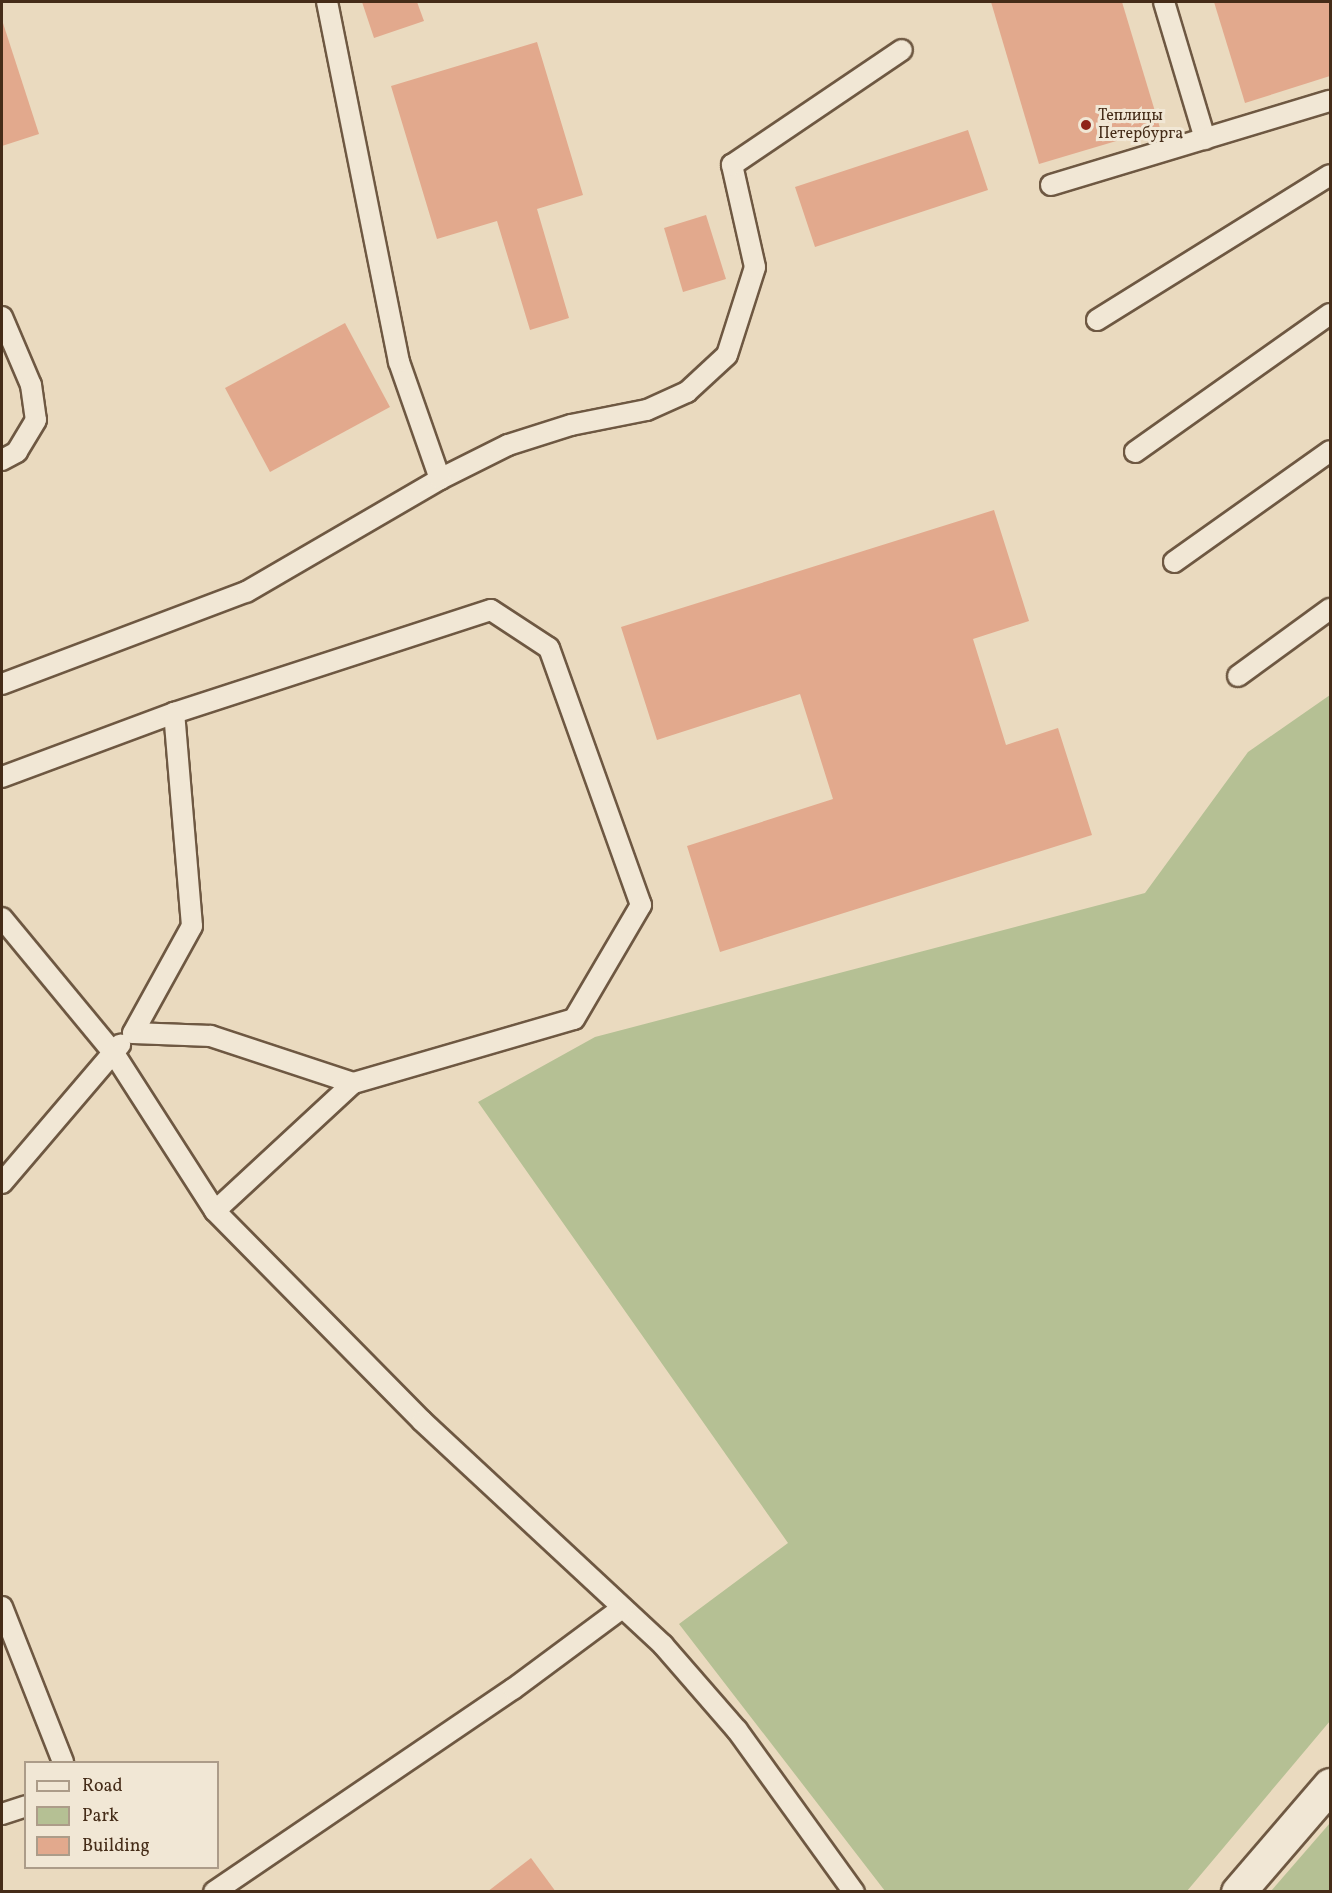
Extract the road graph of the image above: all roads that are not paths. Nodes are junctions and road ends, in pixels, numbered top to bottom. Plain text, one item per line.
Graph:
1 (327, 2) edge
2 (1164, 2) edge
3 (902, 50) dead end
4 (1330, 101) edge
5 (1205, 139) junction
6 (1330, 175) edge
7 (1050, 185) dead end
8 (1330, 314) edge
9 (2, 317) edge
10 (1097, 320) dead end
11 (1135, 452) dead end
12 (1330, 452) edge
13 (2, 460) edge
14 (440, 479) junction
15 (1174, 562) dead end
16 (1330, 609) edge
17 (1238, 676) dead end
18 (2, 684) edge
19 (174, 713) junction
20 (2, 777) edge
21 (2, 918) edge
22 (133, 1033) junction
23 (113, 1052) junction
24 (353, 1083) junction
25 (2, 1183) edge
26 (215, 1211) junction
27 (2, 1607) edge
28 (622, 1608) junction
29 (63, 1761) edge
30 (1330, 1785) edge
31 (24, 1807) edge
32 (2, 1814) edge
33 (214, 1892) edge
34 (855, 1892) edge
35 (1238, 1892) edge

1 - 14 lane
2 - 5 lane
3 - 14 lane
4 - 5 lane
5 - 7 lane
6 - 10 lane
8 - 11 lane
9 - 13 lane
12 - 15 lane
14 - 18 lane
16 - 17 lane
19 - 20 lane
19 - 22 lane
19 - 24 lane
21 - 23 lane
22 - 23 lane
22 - 24 lane
23 - 25 lane
23 - 26 lane
24 - 26 lane
26 - 28 lane
27 - 29 lane
28 - 33 lane
28 - 34 lane
30 - 35 street
31 - 32 lane

